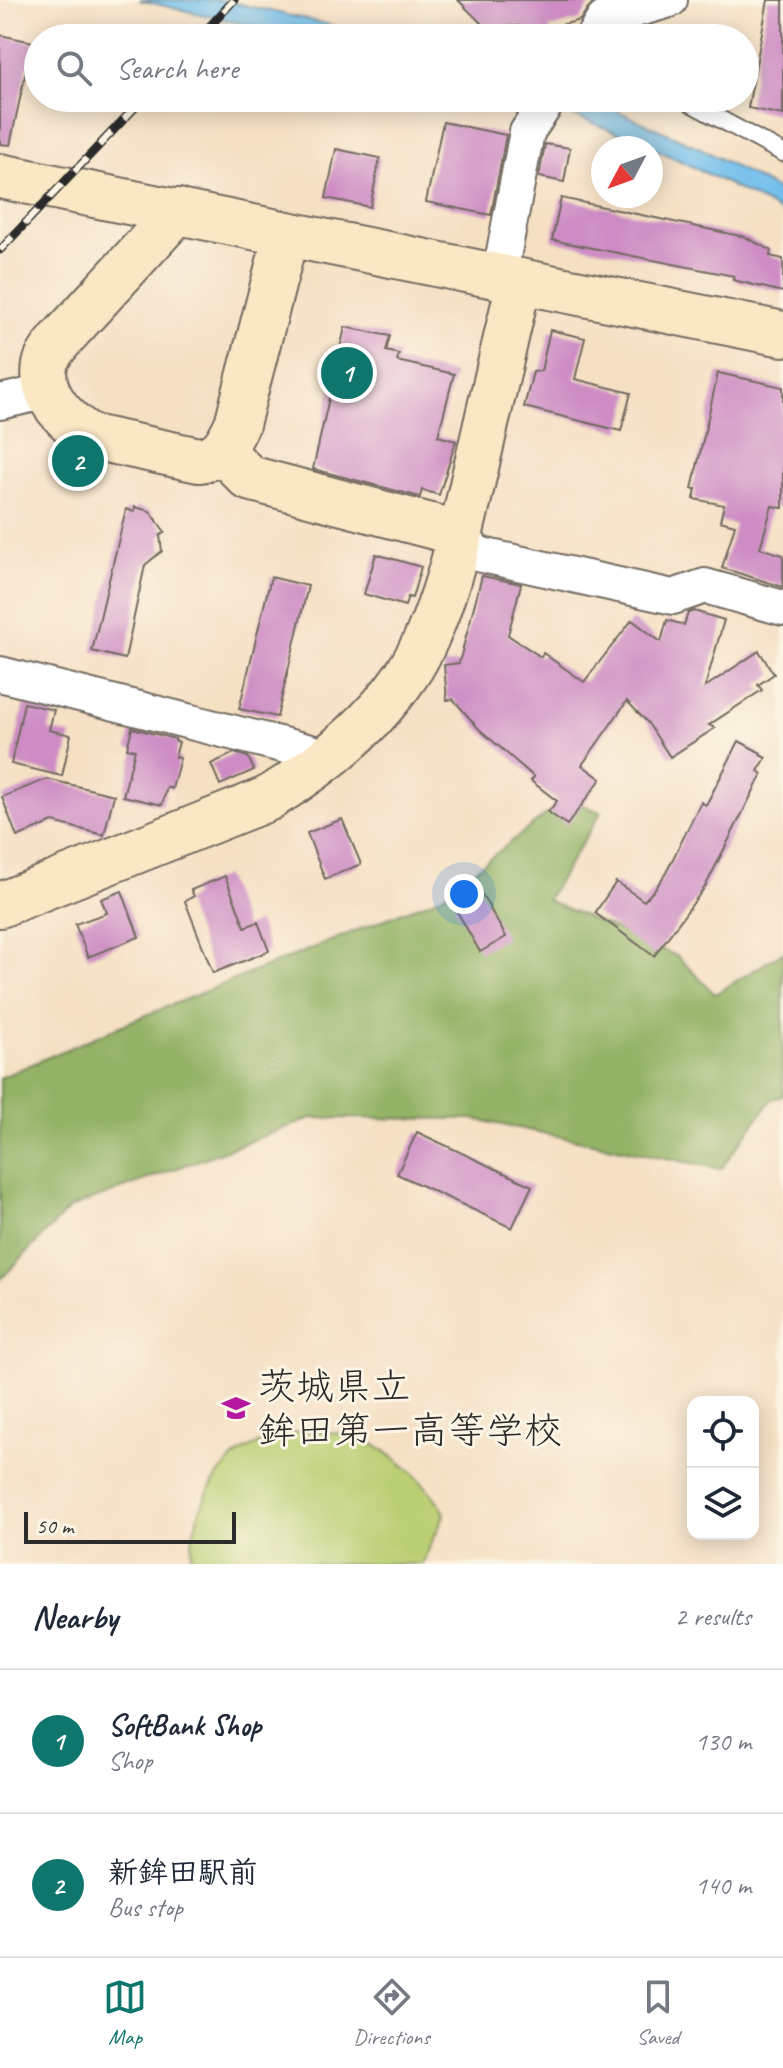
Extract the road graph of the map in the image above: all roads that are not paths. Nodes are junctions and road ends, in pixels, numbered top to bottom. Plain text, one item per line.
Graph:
1 (670, 0) edge
2 (601, 24) edge
3 (540, 112) edge
4 (707, 112) edge
5 (783, 153) edge
6 (0, 176) edge
7 (178, 211) junction
8 (286, 235) junction
9 (509, 280) junction
10 (783, 334) edge
11 (49, 391) junction
12 (0, 402) edge
13 (222, 451) junction
14 (461, 534) junction
15 (783, 608) edge
16 (0, 674) edge
17 (330, 757) junction
18 (0, 905) edge

1 - 2 street
3 - 9 street
4 - 5 lane
6 - 7 street
7 - 8 street
7 - 11 street
8 - 9 street
8 - 13 street
9 - 10 street
9 - 14 street
11 - 12 street
11 - 13 street
13 - 14 street
14 - 15 street
14 - 17 street
16 - 17 street
17 - 18 street

